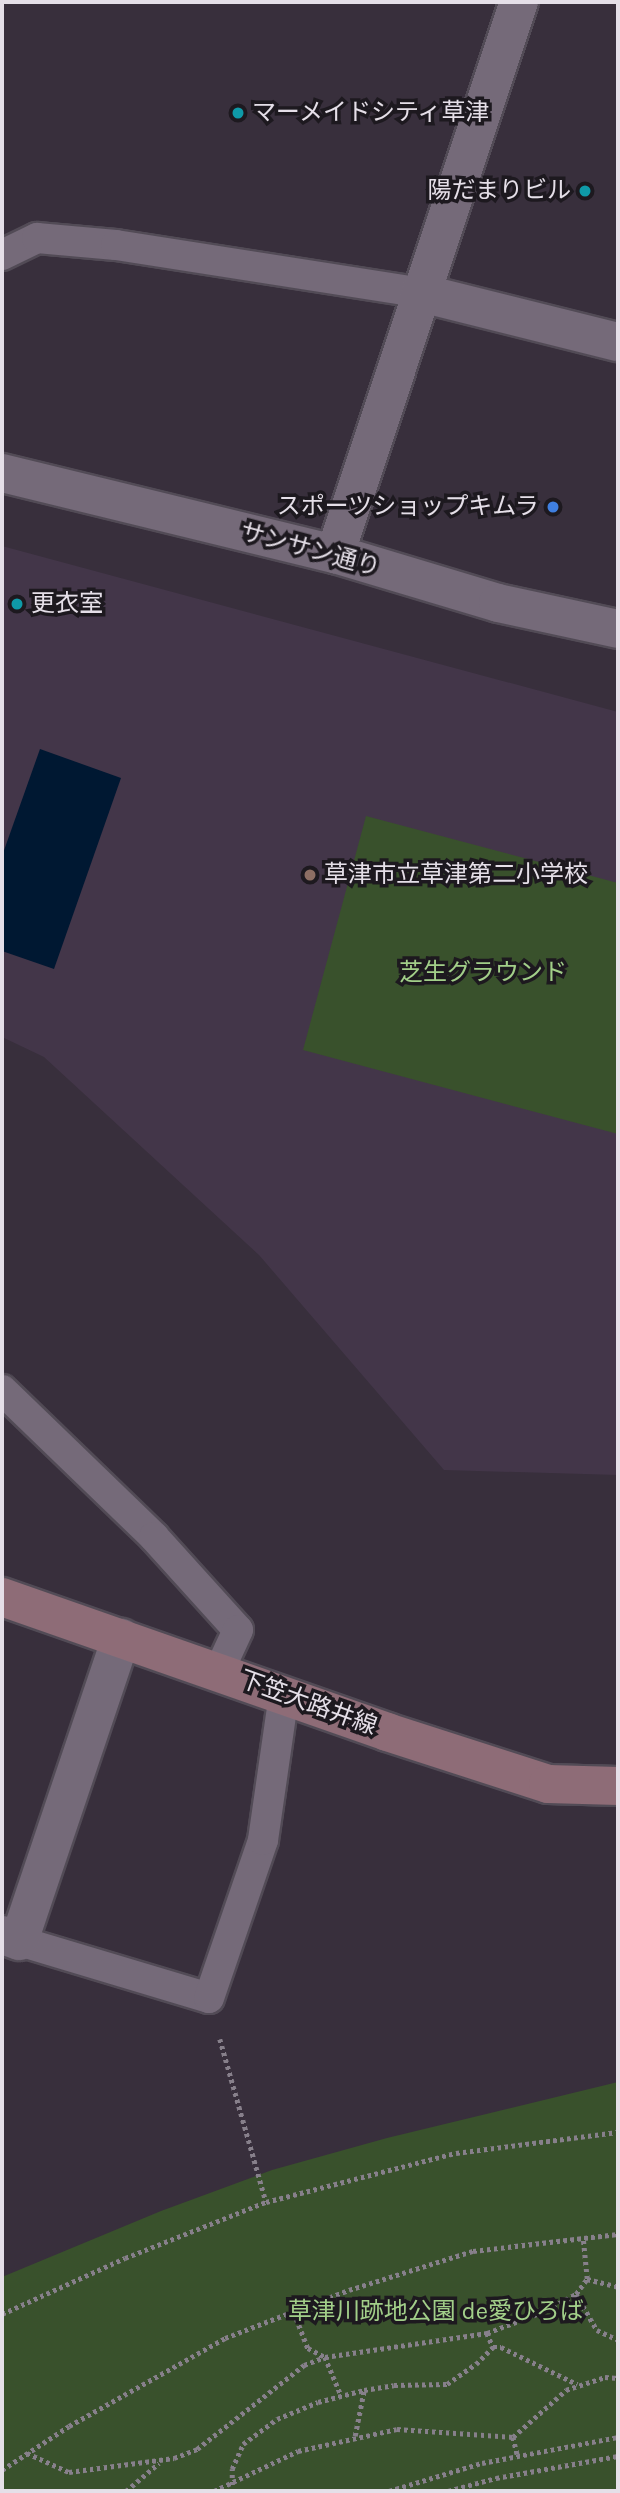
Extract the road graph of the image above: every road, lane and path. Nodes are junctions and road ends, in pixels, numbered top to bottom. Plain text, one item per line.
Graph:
1 (519, 2) edge
2 (2, 254) edge
3 (421, 293) junction
4 (618, 342) edge
5 (2, 474) edge
6 (335, 554) junction
7 (618, 629) edge
8 (2, 1390) edge
9 (2, 1597) edge
10 (121, 1638) junction
11 (219, 1671) junction
12 (284, 1696) junction
13 (618, 1786) edge
14 (8, 1942) edge
15 (209, 1998) junction
16 (618, 2132) edge
17 (266, 2202) junction
18 (618, 2234) edge
19 (583, 2238) junction
20 (587, 2279) junction
21 (618, 2287) edge
22 (576, 2294) junction
23 (294, 2312) junction
24 (2, 2314) edge
25 (487, 2333) junction
26 (618, 2340) edge
27 (493, 2347) junction
28 (326, 2357) junction
29 (618, 2378) edge
30 (577, 2384) junction
31 (364, 2390) junction
32 (341, 2396) junction
33 (355, 2436) junction
34 (513, 2437) junction
35 (618, 2437) edge
36 (27, 2453) junction
37 (518, 2456) junction
38 (618, 2456) edge
39 (159, 2463) junction
40 (2, 2470) edge
41 (232, 2485) junction
42 (126, 2491) edge
43 (214, 2491) edge
44 (389, 2491) edge
45 (448, 2491) edge

1 - 3 street
2 - 3 lane
3 - 4 street
3 - 6 street
5 - 6 street, サンサン通り
6 - 7 street, サンサン通り
8 - 11 lane
9 - 10 main road, 下笠大路井線
10 - 11 main road, 下笠大路井線
10 - 14 street
11 - 12 main road, 下笠大路井線
12 - 13 main road, 下笠大路井線
12 - 15 lane
14 - 15 lane
15 - 17 path
16 - 17 path
17 - 24 path
18 - 19 path
19 - 20 path
19 - 23 path
20 - 21 path
20 - 22 path
22 - 25 path
22 - 26 path
23 - 28 path
23 - 36 path
25 - 27 path
25 - 28 path
27 - 30 path
27 - 31 path
28 - 32 path
28 - 39 path
29 - 30 path
30 - 34 path
31 - 32 path
31 - 33 path
32 - 41 path
33 - 34 path
33 - 41 path
34 - 37 path
35 - 37 path
36 - 39 path
36 - 40 path
37 - 44 path
38 - 45 path
39 - 42 path
41 - 43 path

